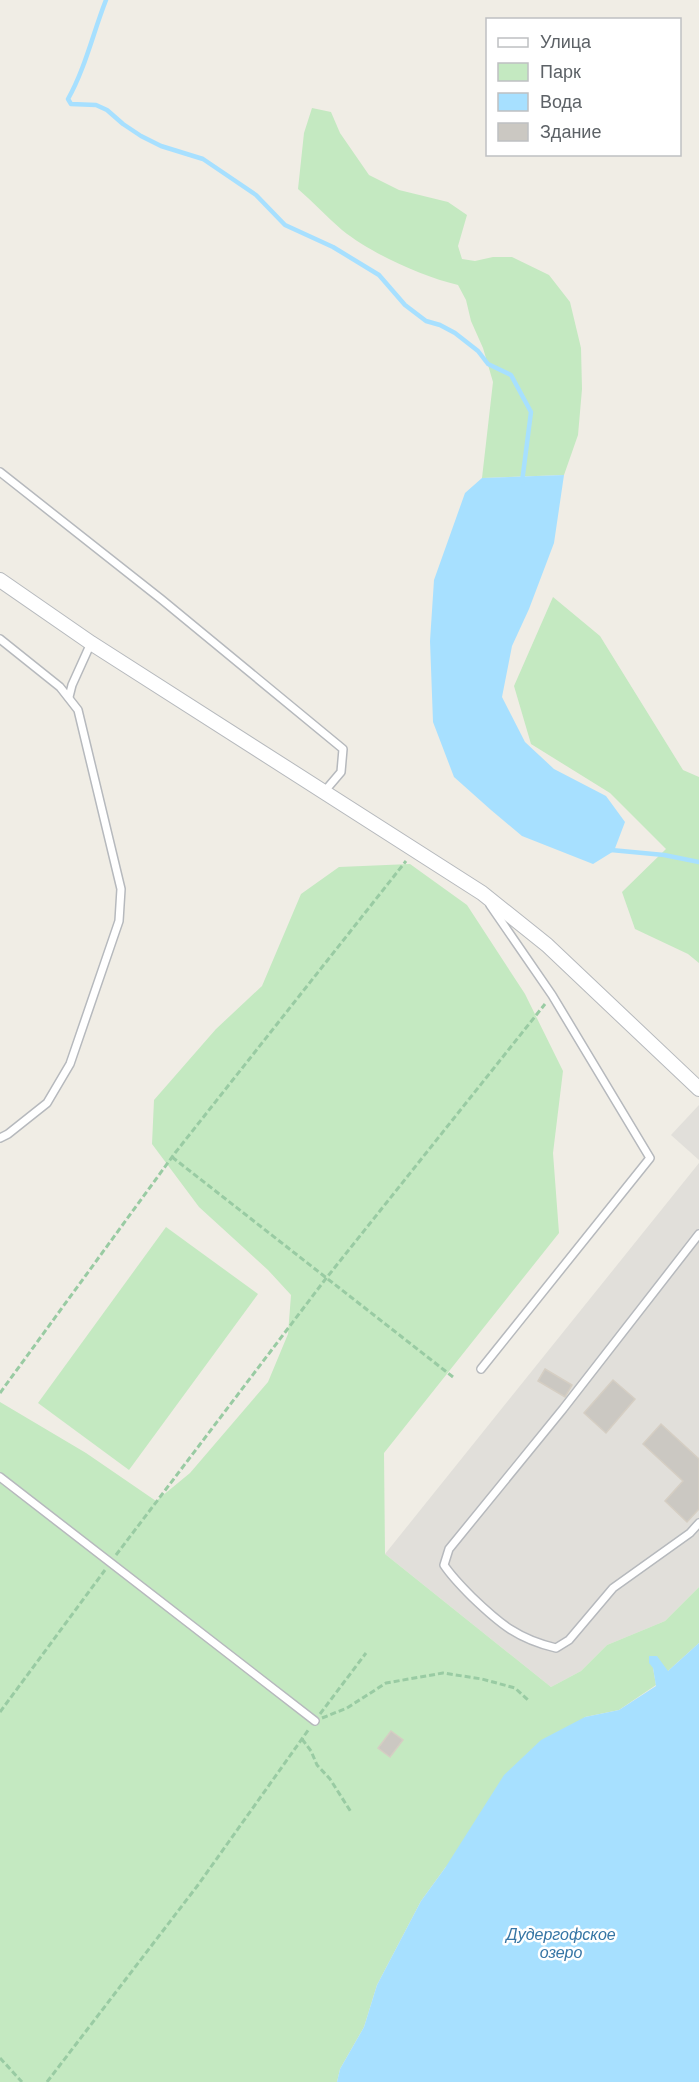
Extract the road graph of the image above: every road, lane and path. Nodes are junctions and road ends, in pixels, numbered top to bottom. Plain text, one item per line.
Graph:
1 (0, 472) edge
2 (0, 580) edge
3 (0, 639) edge
4 (91, 643) junction
5 (69, 697) junction
6 (324, 792) junction
7 (414, 850) junction
8 (482, 893) junction
9 (552, 995) junction
10 (699, 1089) edge
11 (0, 1138) edge
12 (172, 1157) junction
13 (699, 1234) edge
14 (327, 1278) junction
15 (481, 1369) dead end
16 (453, 1377) dead end
17 (0, 1393) edge
18 (0, 1477) edge
19 (699, 1522) edge
20 (110, 1562) junction
21 (366, 1653) dead end
22 (528, 1700) dead end
23 (0, 1712) edge
24 (315, 1721) junction
25 (302, 1739) junction
26 (351, 1812) dead end
27 (0, 2058) edge
28 (22, 2082) edge
29 (47, 2082) edge

1 - 6 lane
2 - 4 street
3 - 5 lane
4 - 5 lane
4 - 6 street
5 - 11 lane
6 - 7 street
7 - 8 street
7 - 12 path
8 - 9 lane
8 - 10 street
9 - 14 path
9 - 15 lane
12 - 14 path
12 - 17 path
13 - 19 lane
14 - 16 path
14 - 20 path
18 - 20 lane
20 - 23 path
20 - 24 lane
21 - 24 path
22 - 24 path
24 - 25 path
25 - 26 path
25 - 29 path
27 - 28 path

